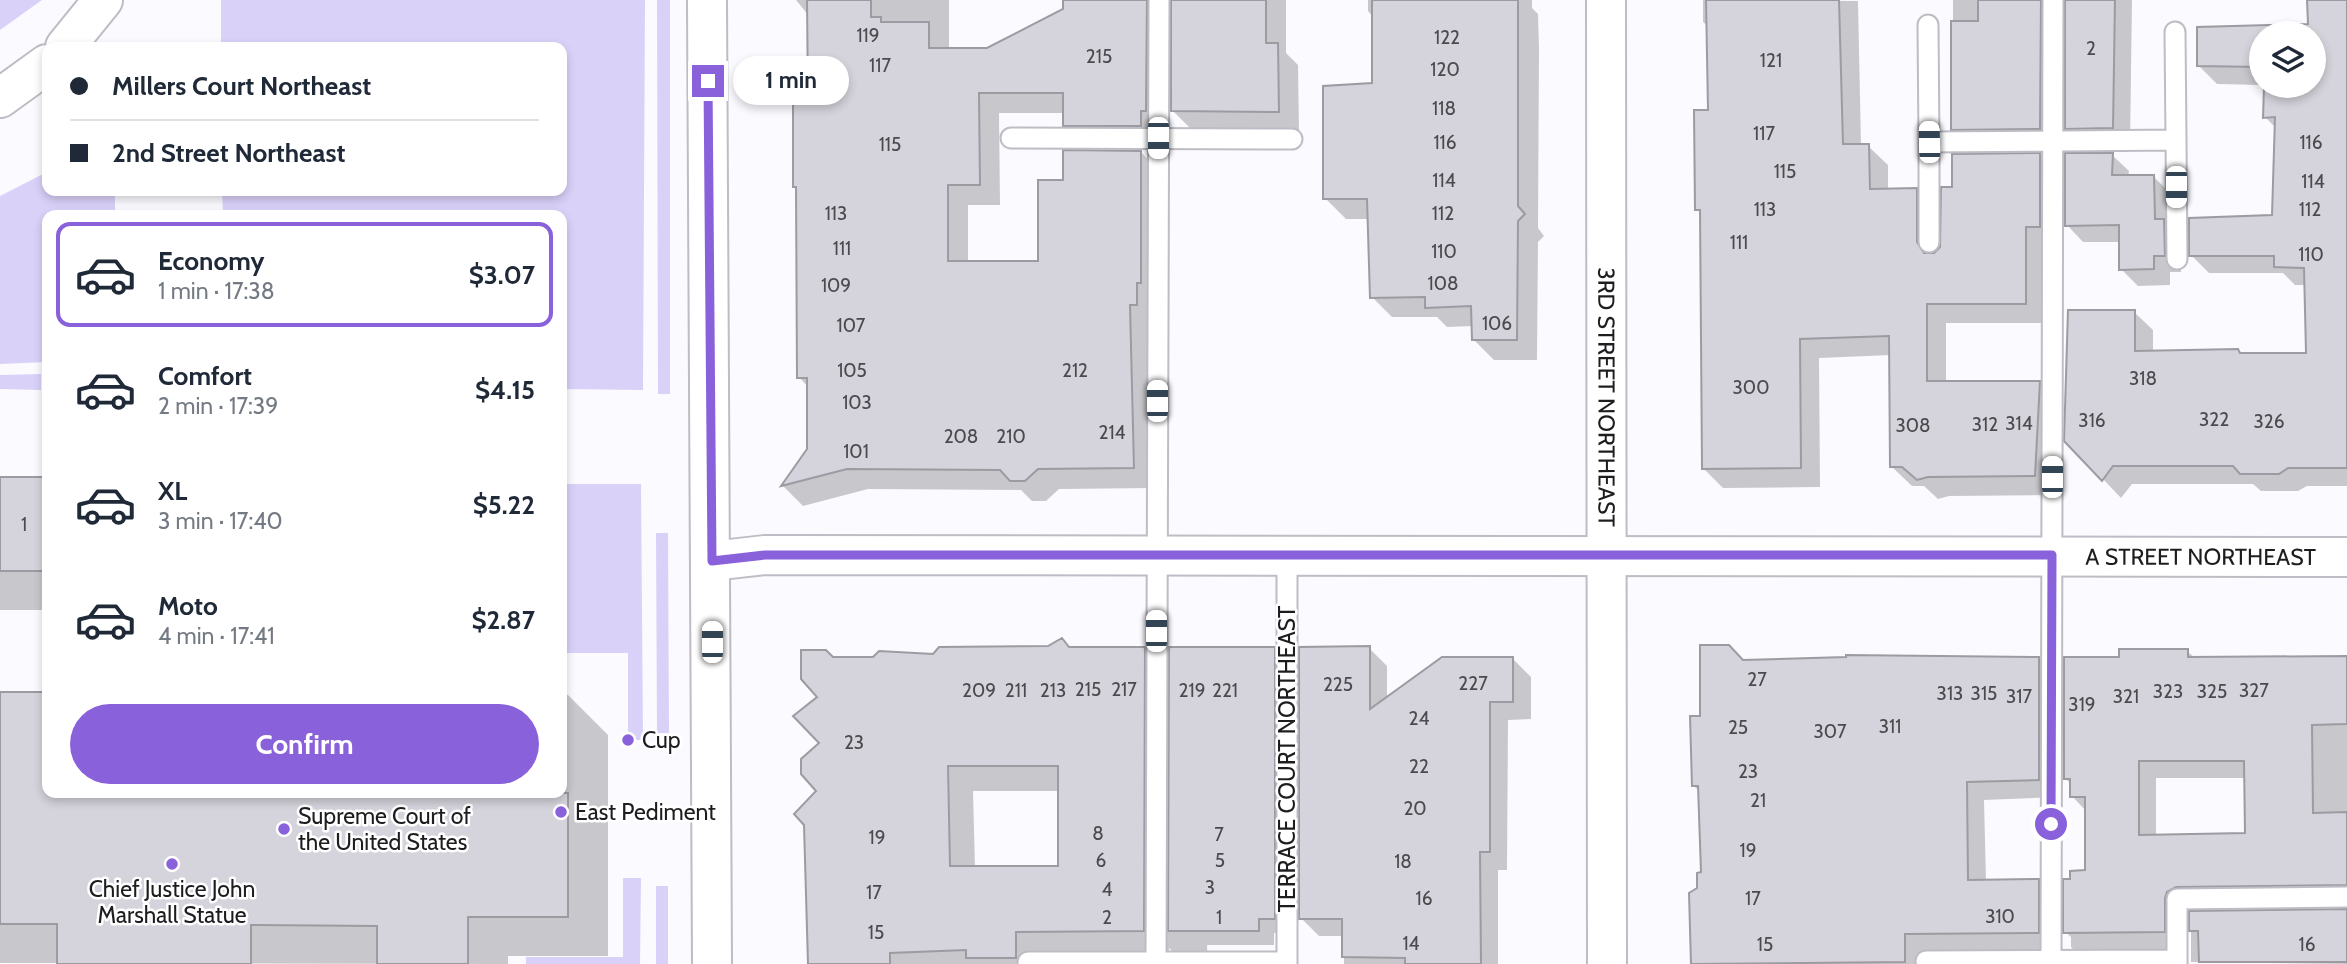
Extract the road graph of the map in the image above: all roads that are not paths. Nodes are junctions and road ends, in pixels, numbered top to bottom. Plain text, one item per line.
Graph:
1 (103, 0) edge
2 (707, 0) edge
3 (1159, 0) edge
4 (1606, 0) edge
5 (2053, 0) edge
6 (1928, 25) dead end
7 (2175, 32) dead end
8 (69, 42) edge
9 (42, 68) edge
10 (0, 98) edge
11 (1011, 138) dead end
12 (1158, 138) junction
13 (1292, 139) dead end
14 (2176, 140) junction
15 (2052, 141) junction
16 (1929, 142) junction
17 (1929, 242) dead end
18 (2177, 259) dead end
19 (2052, 555) junction
20 (1607, 556) junction
21 (1157, 557) junction
22 (1287, 557) junction
23 (2347, 557) edge
24 (712, 561) junction
25 (2347, 897) edge
26 (1926, 961) dead end
27 (1028, 962) dead end
28 (1156, 962) junction
29 (2051, 962) edge
30 (2177, 962) edge
31 (1287, 963) edge
32 (712, 964) edge
33 (1607, 964) edge

1 - 8 street
2 - 24 street
3 - 12 lane
4 - 20 street, 3RD STREET NORTHEAST
5 - 15 lane
6 - 16 lane
7 - 14 lane
9 - 10 street
11 - 12 lane
12 - 13 lane
12 - 21 lane
14 - 15 lane
14 - 18 lane
15 - 16 lane
15 - 19 lane
16 - 17 lane
19 - 20 street, A STREET NORTHEAST
19 - 23 street, A STREET NORTHEAST
19 - 29 lane
20 - 22 street, A STREET NORTHEAST
20 - 33 street, 3RD STREET NORTHEAST
21 - 22 street, A STREET NORTHEAST
21 - 24 street, A STREET NORTHEAST
21 - 28 lane
22 - 31 lane, TERRACE COURT NORTHEAST
24 - 32 street
25 - 30 lane
26 - 29 lane
27 - 28 lane, TERRACE COURT NORTHEAST
28 - 31 lane, TERRACE COURT NORTHEAST
29 - 30 lane

